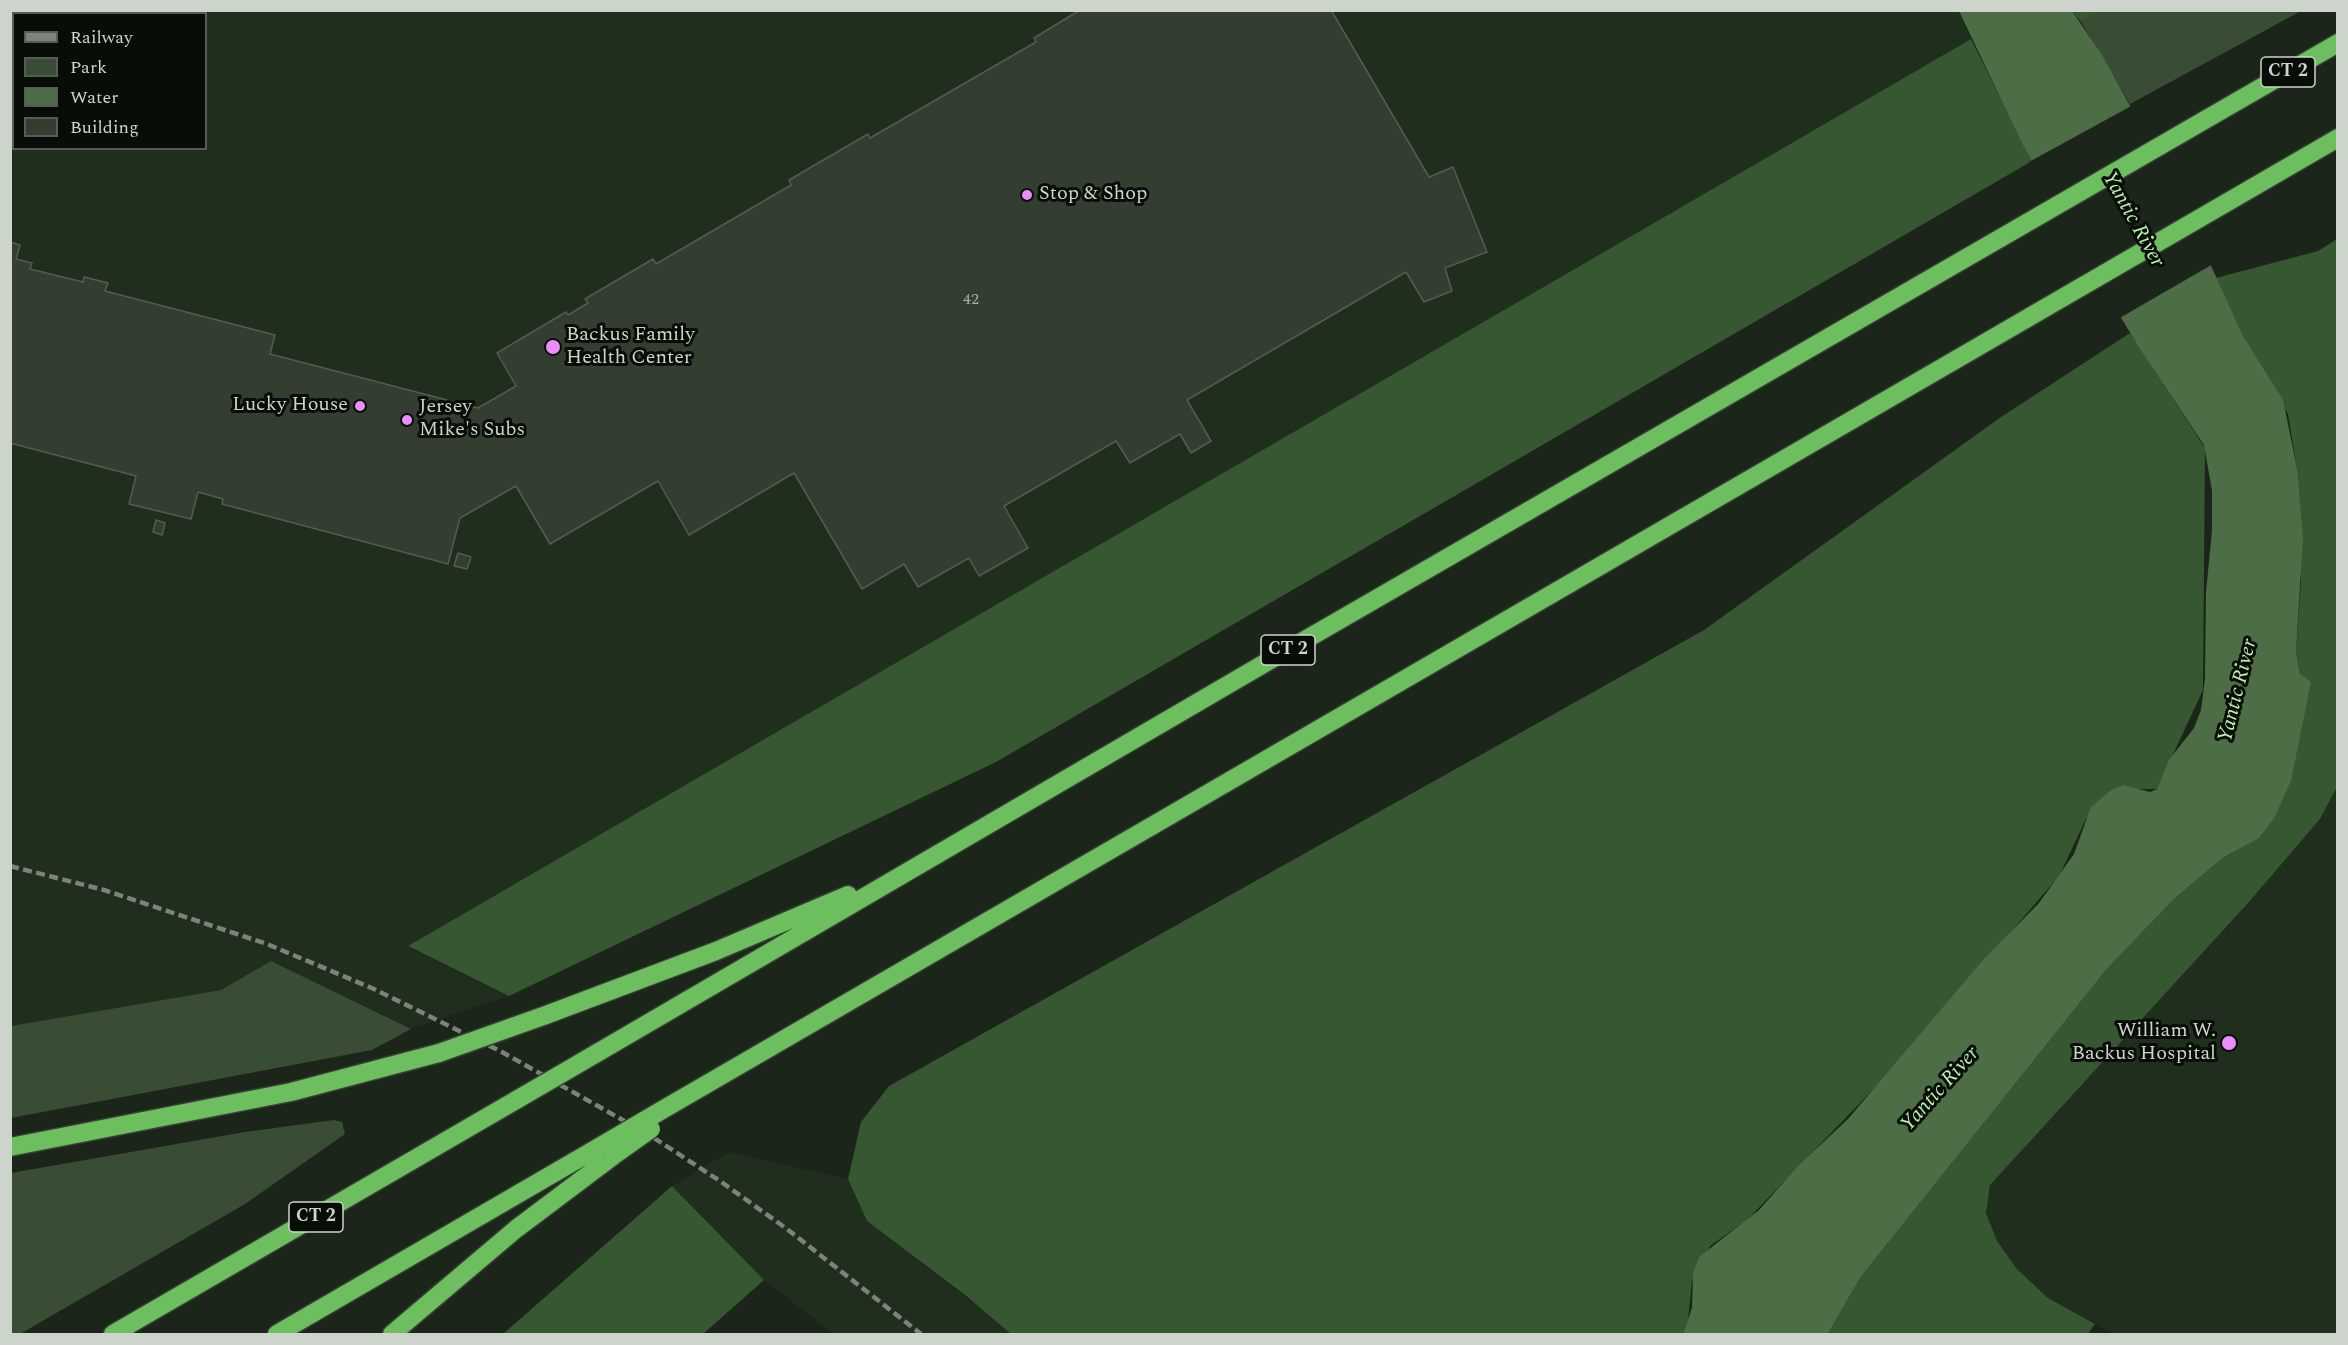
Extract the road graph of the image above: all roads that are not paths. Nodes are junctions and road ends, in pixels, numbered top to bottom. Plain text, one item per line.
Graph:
1 (2337, 43) edge
2 (2337, 138) edge
3 (932, 857) junction
4 (10, 1147) edge
5 (606, 1151) junction
6 (113, 1335) edge
7 (277, 1335) edge
8 (392, 1335) edge

1 - 3 highway, CT 2
2 - 5 highway, bridge
3 - 4 highway, bridge
3 - 6 highway, CT 2, bridge
5 - 7 highway
5 - 8 highway

